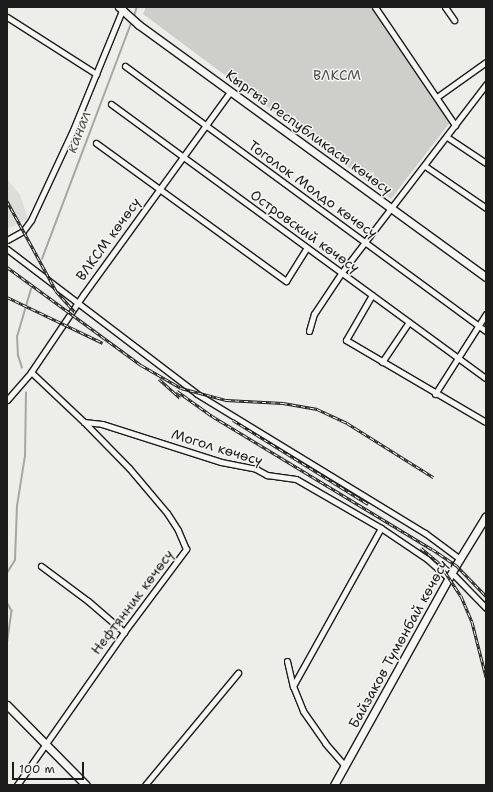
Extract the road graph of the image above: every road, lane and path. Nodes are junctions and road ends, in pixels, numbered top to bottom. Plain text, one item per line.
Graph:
1 (375, 7) edge
2 (445, 7) edge
3 (121, 8) edge
4 (7, 17) edge
5 (454, 20) dead end
6 (486, 62) edge
7 (125, 66) dead end
8 (96, 74) junction
9 (486, 84) edge
10 (230, 92) junction
11 (437, 97) junction
12 (111, 104) dead end
13 (206, 125) junction
14 (455, 125) junction
15 (447, 136) junction
16 (96, 143) dead end
17 (183, 157) junction
18 (486, 163) edge
19 (425, 166) junction
20 (159, 188) junction
21 (392, 208) junction
22 (486, 208) edge
23 (7, 240) edge
24 (364, 242) junction
25 (307, 248) junction
26 (7, 249) edge
27 (342, 272) junction
28 (486, 277) edge
29 (372, 294) junction
30 (78, 301) junction
31 (486, 314) edge
32 (409, 322) junction
33 (478, 326) junction
34 (309, 331) dead end
35 (486, 331) edge
36 (458, 357) junction
37 (382, 362) junction
38 (31, 372) junction
39 (486, 378) edge
40 (435, 394) junction
41 (7, 400) edge
42 (84, 422) junction
43 (486, 422) edge
44 (486, 516) edge
45 (381, 528) junction
46 (460, 559) junction
47 (41, 566) dead end
48 (450, 575) junction
49 (486, 608) edge
50 (124, 632) junction
51 (287, 661) dead end
52 (238, 673) dead end
53 (292, 686) junction
54 (7, 705) edge
55 (45, 743) junction
56 (345, 766) junction
57 (17, 785) edge
58 (86, 785) edge
59 (145, 785) edge
60 (334, 785) edge

1 - 11 street
2 - 5 street
3 - 8 street
3 - 10 main road, Кыргыз Республикасы көчөсү
4 - 8 street
6 - 11 street
7 - 13 street, Тоголок Молдо көчөсү
8 - 23 street
9 - 14 street
10 - 13 street, ВЛКСМ көчөсү
10 - 21 main road, Кыргыз Республикасы көчөсү
11 - 14 street
12 - 17 street, Островский көчөсү
13 - 17 street, ВЛКСМ көчөсү
13 - 24 street, Тоголок Молдо көчөсү
14 - 15 street
15 - 18 street
15 - 19 street
16 - 20 street
17 - 20 street, ВЛКСМ көчөсү
17 - 25 street, Островский көчөсү
19 - 21 street
19 - 22 street
20 - 25 street
20 - 30 street, ВЛКСМ көчөсү
21 - 24 street
21 - 28 main road, Кыргыз Республикасы көчөсү
24 - 27 street
24 - 33 street, Тоголок Молдо көчөсү
25 - 27 street, Островский көчөсү
26 - 30 street
27 - 29 street, Островский көчөсү
27 - 34 street
29 - 32 street, Островский көчөсү
29 - 37 street
30 - 38 street, ВЛКСМ көчөсү
30 - 46 street
31 - 33 street
32 - 36 street, Островский көчөсү
32 - 37 street
33 - 35 street, Тоголок Молдо көчөсү
33 - 36 street
36 - 39 street, Островский көчөсү
36 - 40 street
37 - 40 street
38 - 41 street, ВЛКСМ көчөсү
38 - 42 street
40 - 43 street
42 - 45 street, Могол көчөсү
42 - 50 street, Нефтянник көчөсү
44 - 46 main road, Байзаков Түмөнбай көчөсү
45 - 48 street, Могол көчөсү
45 - 53 street
46 - 48 main road, Байзаков Түмөнбай көчөсү
47 - 50 street
48 - 49 street, Могол көчөсү
48 - 56 main road, Байзаков Түмөнбай көчөсү
50 - 55 street, Нефтянник көчөсү
51 - 53 street
52 - 59 street
53 - 56 street
54 - 55 main road
55 - 57 street, Нефтянник көчөсү
55 - 58 main road
56 - 60 main road, Байзаков Түмөнбай көчөсү

